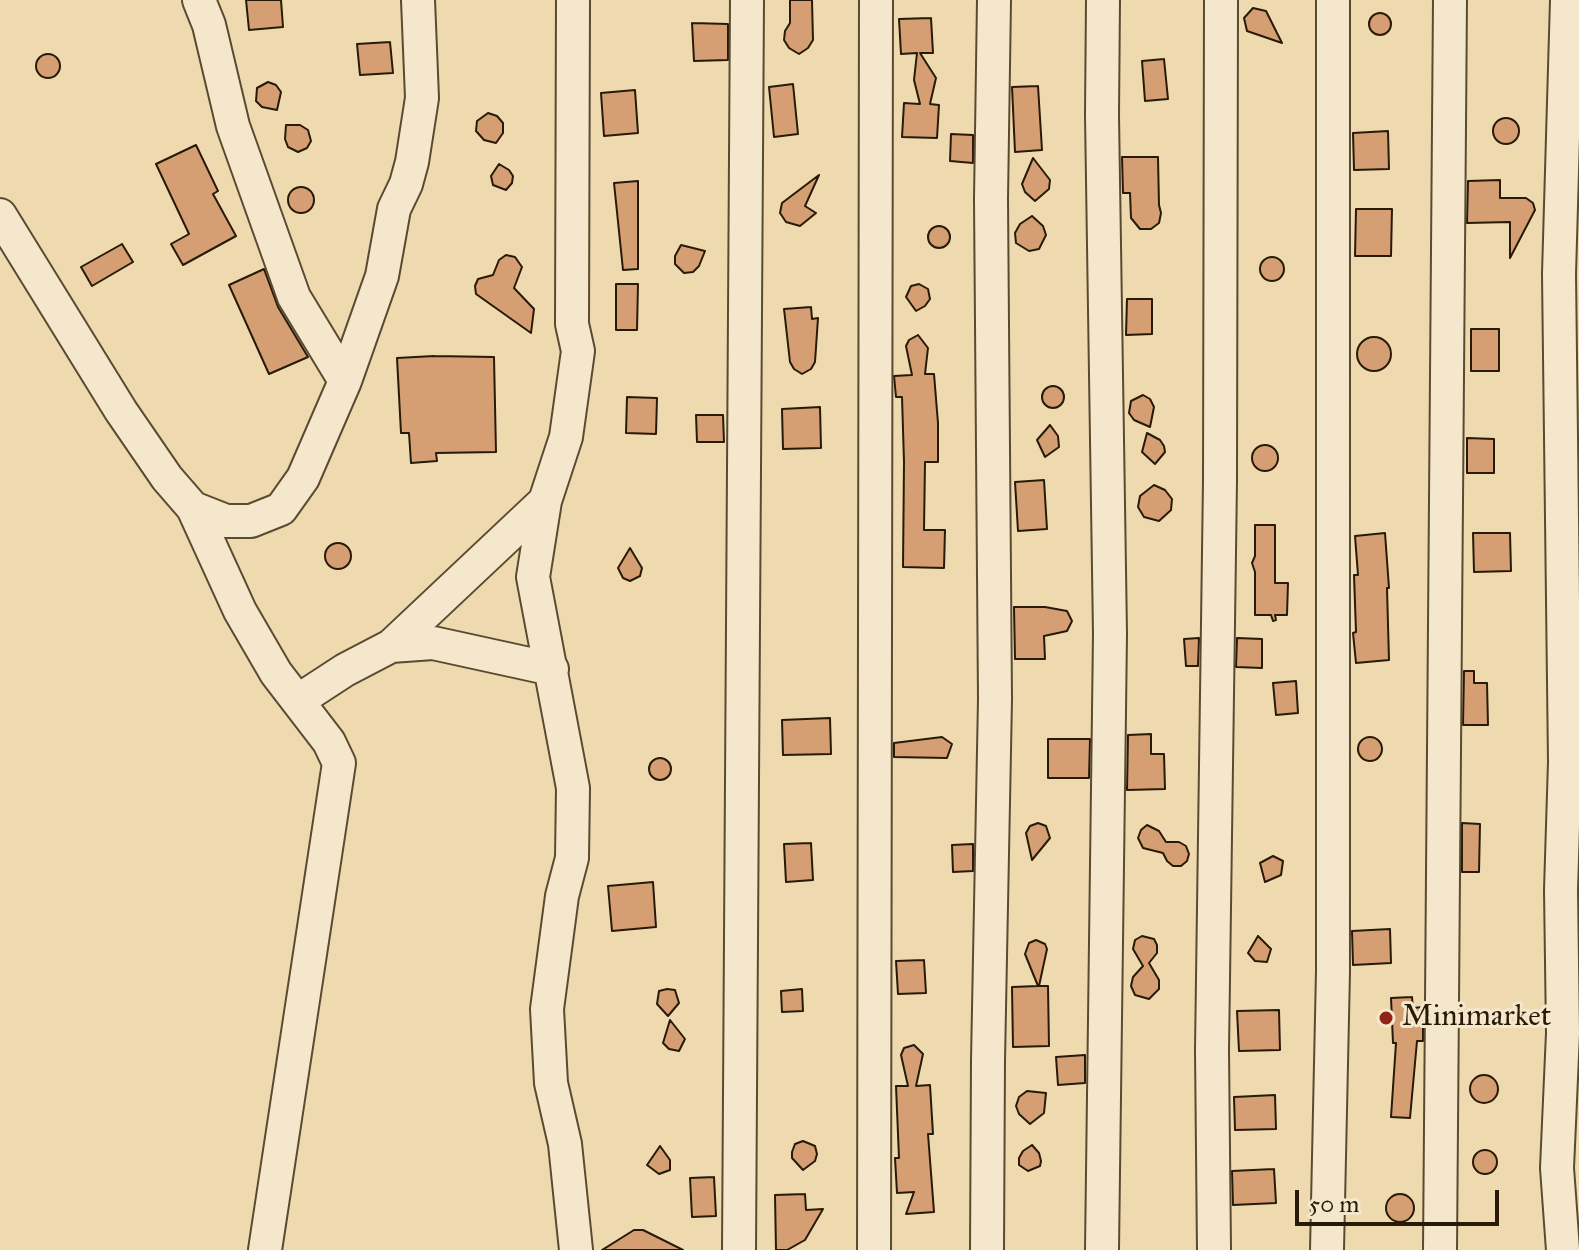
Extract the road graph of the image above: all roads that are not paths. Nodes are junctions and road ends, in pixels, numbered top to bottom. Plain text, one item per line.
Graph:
1 (199, 0) edge
2 (418, 0) edge
3 (573, 0) edge
4 (747, 0) edge
5 (876, 0) edge
6 (994, 0) edge
7 (1103, 0) edge
8 (1221, 0) edge
9 (1333, 0) edge
10 (1450, 0) edge
11 (1567, 0) edge
12 (0, 215) edge
13 (345, 381) junction
14 (545, 501) junction
15 (193, 508) junction
16 (391, 646) junction
17 (552, 669) junction
18 (299, 700) junction
19 (265, 1250) edge
20 (576, 1250) edge
21 (739, 1250) edge
22 (874, 1250) edge
23 (987, 1250) edge
24 (1102, 1250) edge
25 (1214, 1250) edge
26 (1327, 1250) edge
27 (1440, 1250) edge
28 (1563, 1250) edge

1 - 13 street
2 - 13 street
3 - 14 street
4 - 21 street
5 - 22 street
6 - 23 street
7 - 24 street
8 - 25 street
9 - 26 street
10 - 27 street
11 - 28 street
12 - 15 street
13 - 15 street
14 - 16 street
14 - 17 street
15 - 18 street
16 - 17 street
16 - 18 street
17 - 20 street
18 - 19 street

